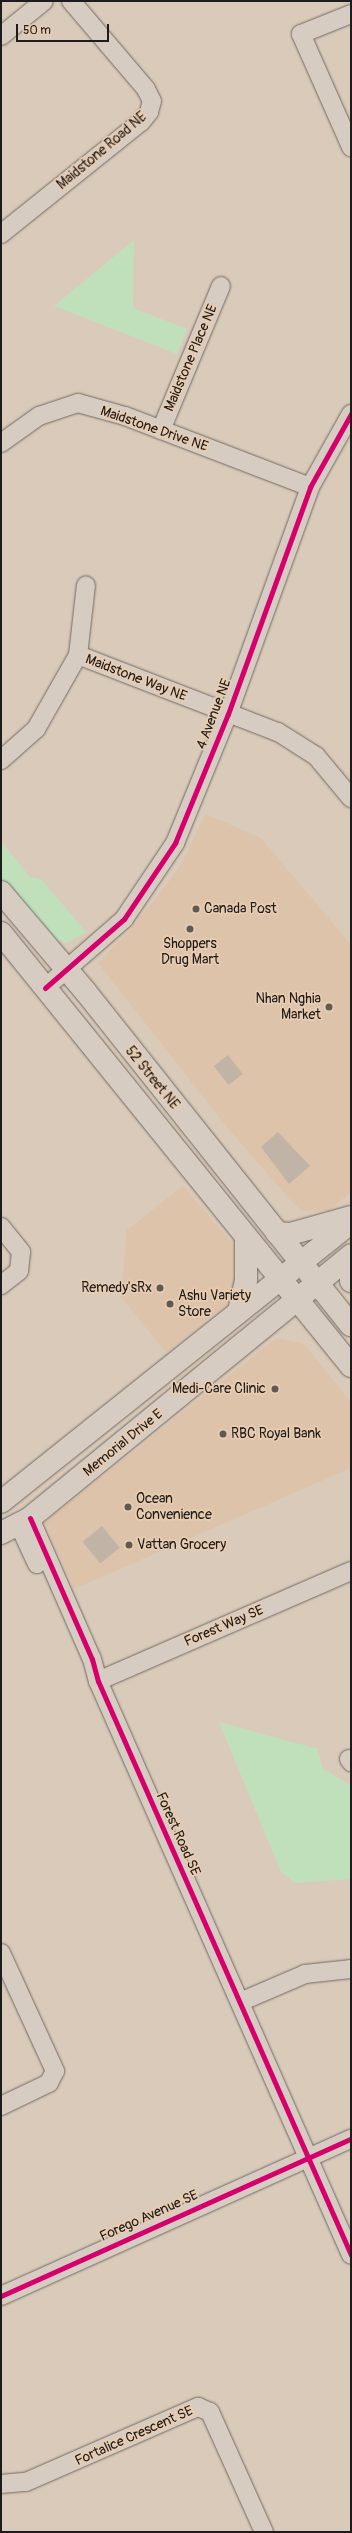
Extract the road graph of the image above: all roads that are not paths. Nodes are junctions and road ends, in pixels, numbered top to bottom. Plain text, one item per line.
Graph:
1 (44, 1) edge
2 (71, 1) edge
3 (351, 14) edge
4 (1, 36) edge
5 (351, 147) edge
6 (1, 234) edge
7 (221, 286) dead end
8 (351, 414) edge
9 (161, 430) junction
10 (1, 443) edge
11 (310, 487) junction
12 (86, 586) dead end
13 (78, 656) junction
14 (228, 714) junction
15 (1, 760) edge
16 (351, 798) edge
17 (1, 892) edge
18 (1, 933) edge
19 (67, 970) junction
20 (45, 988) junction
21 (351, 1217) edge
22 (351, 1224) edge
23 (1, 1227) edge
24 (276, 1233) junction
25 (246, 1238) junction
26 (351, 1255) edge
27 (351, 1261) edge
28 (301, 1265) junction
29 (283, 1280) junction
30 (351, 1281) edge
31 (315, 1282) junction
32 (1, 1285) edge
33 (297, 1297) junction
34 (239, 1311) junction
35 (317, 1324) junction
36 (351, 1325) edge
37 (253, 1334) junction
38 (351, 1366) edge
39 (1, 1502) edge
40 (17, 1525) edge
41 (351, 1571) edge
42 (98, 1681) junction
43 (1, 1953) edge
44 (351, 1969) edge
45 (240, 2002) junction
46 (1, 2106) edge
47 (351, 2139) edge
48 (307, 2158) junction
49 (351, 2255) edge
50 (1, 2296) edge
51 (1, 2484) edge
52 (264, 2532) edge

1 - 4 street
2 - 6 street, Maidstone Road NE
3 - 5 street
7 - 9 street, Maidstone Place NE
8 - 11 street, 4 Avenue NE
9 - 10 street, Maidstone Drive NE
9 - 11 street, Maidstone Drive NE
11 - 14 street, 4 Avenue NE
12 - 13 street
13 - 14 street, Maidstone Way NE
13 - 15 street, Maidstone Way NE
14 - 16 street, Maidstone Way NE
14 - 19 street, 4 Avenue NE
17 - 19 main road, 52 Street NE
18 - 20 main road, 52 Street NE
19 - 20 street, 4 Avenue NE
19 - 24 main road, 52 Street NE
20 - 25 main road, 52 Street NE
21 - 24 main road
22 - 28 main road, Memorial Drive E
23 - 32 street
24 - 28 main road, 52 Street NE
25 - 29 main road, 52 Street NE
25 - 34 main road
26 - 31 main road, Memorial Drive E
27 - 30 main road
28 - 29 main road, Memorial Drive E
28 - 31 main road, 52 Street NE
29 - 33 main road, 52 Street NE
29 - 34 main road, Memorial Drive E
31 - 33 main road, Memorial Drive E
31 - 36 main road, 52 Street NE
33 - 35 main road, 52 Street NE
33 - 37 main road, Memorial Drive E
34 - 39 main road, Memorial Drive E
35 - 37 main road
35 - 38 main road, 52 Street NE
37 - 40 main road, Memorial Drive E
40 - 42 street, Forest Road SE
41 - 42 street, Forest Way SE
42 - 45 street, Forest Road SE
43 - 46 street
44 - 45 street
45 - 48 street, Forest Road SE
47 - 48 street, Forego Avenue SE
48 - 49 street, Forest Road SE
48 - 50 street, Forego Avenue SE
51 - 52 street, Fortalice Crescent SE

